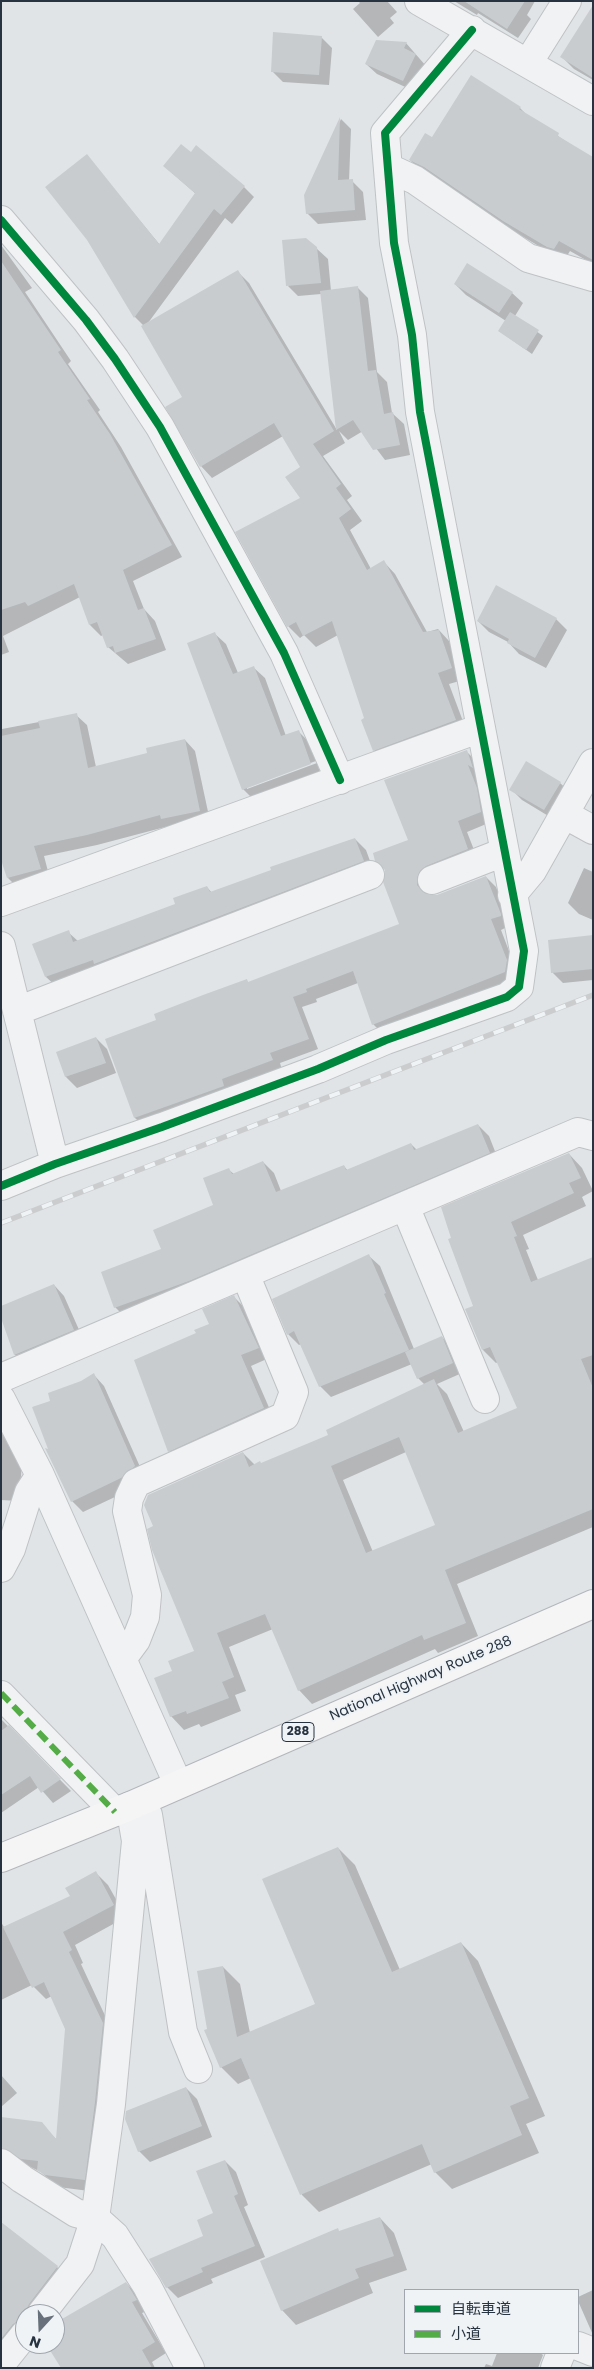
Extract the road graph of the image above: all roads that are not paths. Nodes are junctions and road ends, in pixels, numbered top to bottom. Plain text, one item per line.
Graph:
1 (419, 1) edge
2 (567, 1) edge
3 (472, 30) junction
4 (528, 62) junction
5 (593, 101) edge
6 (389, 168) junction
7 (1, 220) edge
8 (593, 277) edge
9 (481, 728) junction
10 (593, 763) edge
11 (340, 780) junction
12 (564, 814) junction
13 (593, 830) edge
14 (504, 852) junction
15 (370, 876) dead end
16 (432, 880) dead end
17 (512, 895) junction
18 (1, 902) edge
19 (1, 946) edge
20 (17, 1011) junction
21 (593, 1136) edge
22 (54, 1164) junction
23 (1, 1186) edge
24 (405, 1206) junction
25 (245, 1274) junction
26 (1, 1378) edge
27 (1, 1399) edge
28 (485, 1399) dead end
29 (40, 1475) junction
30 (1, 1568) edge
31 (593, 1604) edge
32 (122, 1658) junction
33 (1, 1695) edge
34 (178, 1784) junction
35 (130, 1806) junction
36 (1, 1858) edge
37 (198, 2069) dead end
38 (1, 2163) edge
39 (95, 2218) junction
40 (49, 2304) edge
41 (15, 2346) edge
42 (579, 2346) edge
43 (593, 2352) edge
44 (561, 2354) edge
45 (1, 2364) edge
46 (190, 2368) edge
47 (555, 2368) edge

1 - 3 street
2 - 4 street
3 - 4 street
3 - 6 street
4 - 5 street
6 - 8 street
6 - 9 street
7 - 11 street
9 - 11 street
9 - 14 street
10 - 12 street
11 - 18 street
12 - 13 street
12 - 17 street
14 - 16 street
14 - 17 street
15 - 20 street
17 - 22 street
19 - 20 street
20 - 22 street
21 - 24 street
22 - 23 street
24 - 25 street
24 - 28 street
25 - 26 street
25 - 32 street
27 - 29 street
29 - 30 street
29 - 32 street
31 - 34 highway, National Highway Route 288 / 288
32 - 34 street
33 - 35 street
34 - 35 highway, National Highway Route 288 / 288
35 - 36 highway, National Highway Route 288 / 288
35 - 37 street
35 - 39 street
38 - 39 street
39 - 40 street
39 - 46 street
41 - 45 street
42 - 43 street
44 - 47 street

